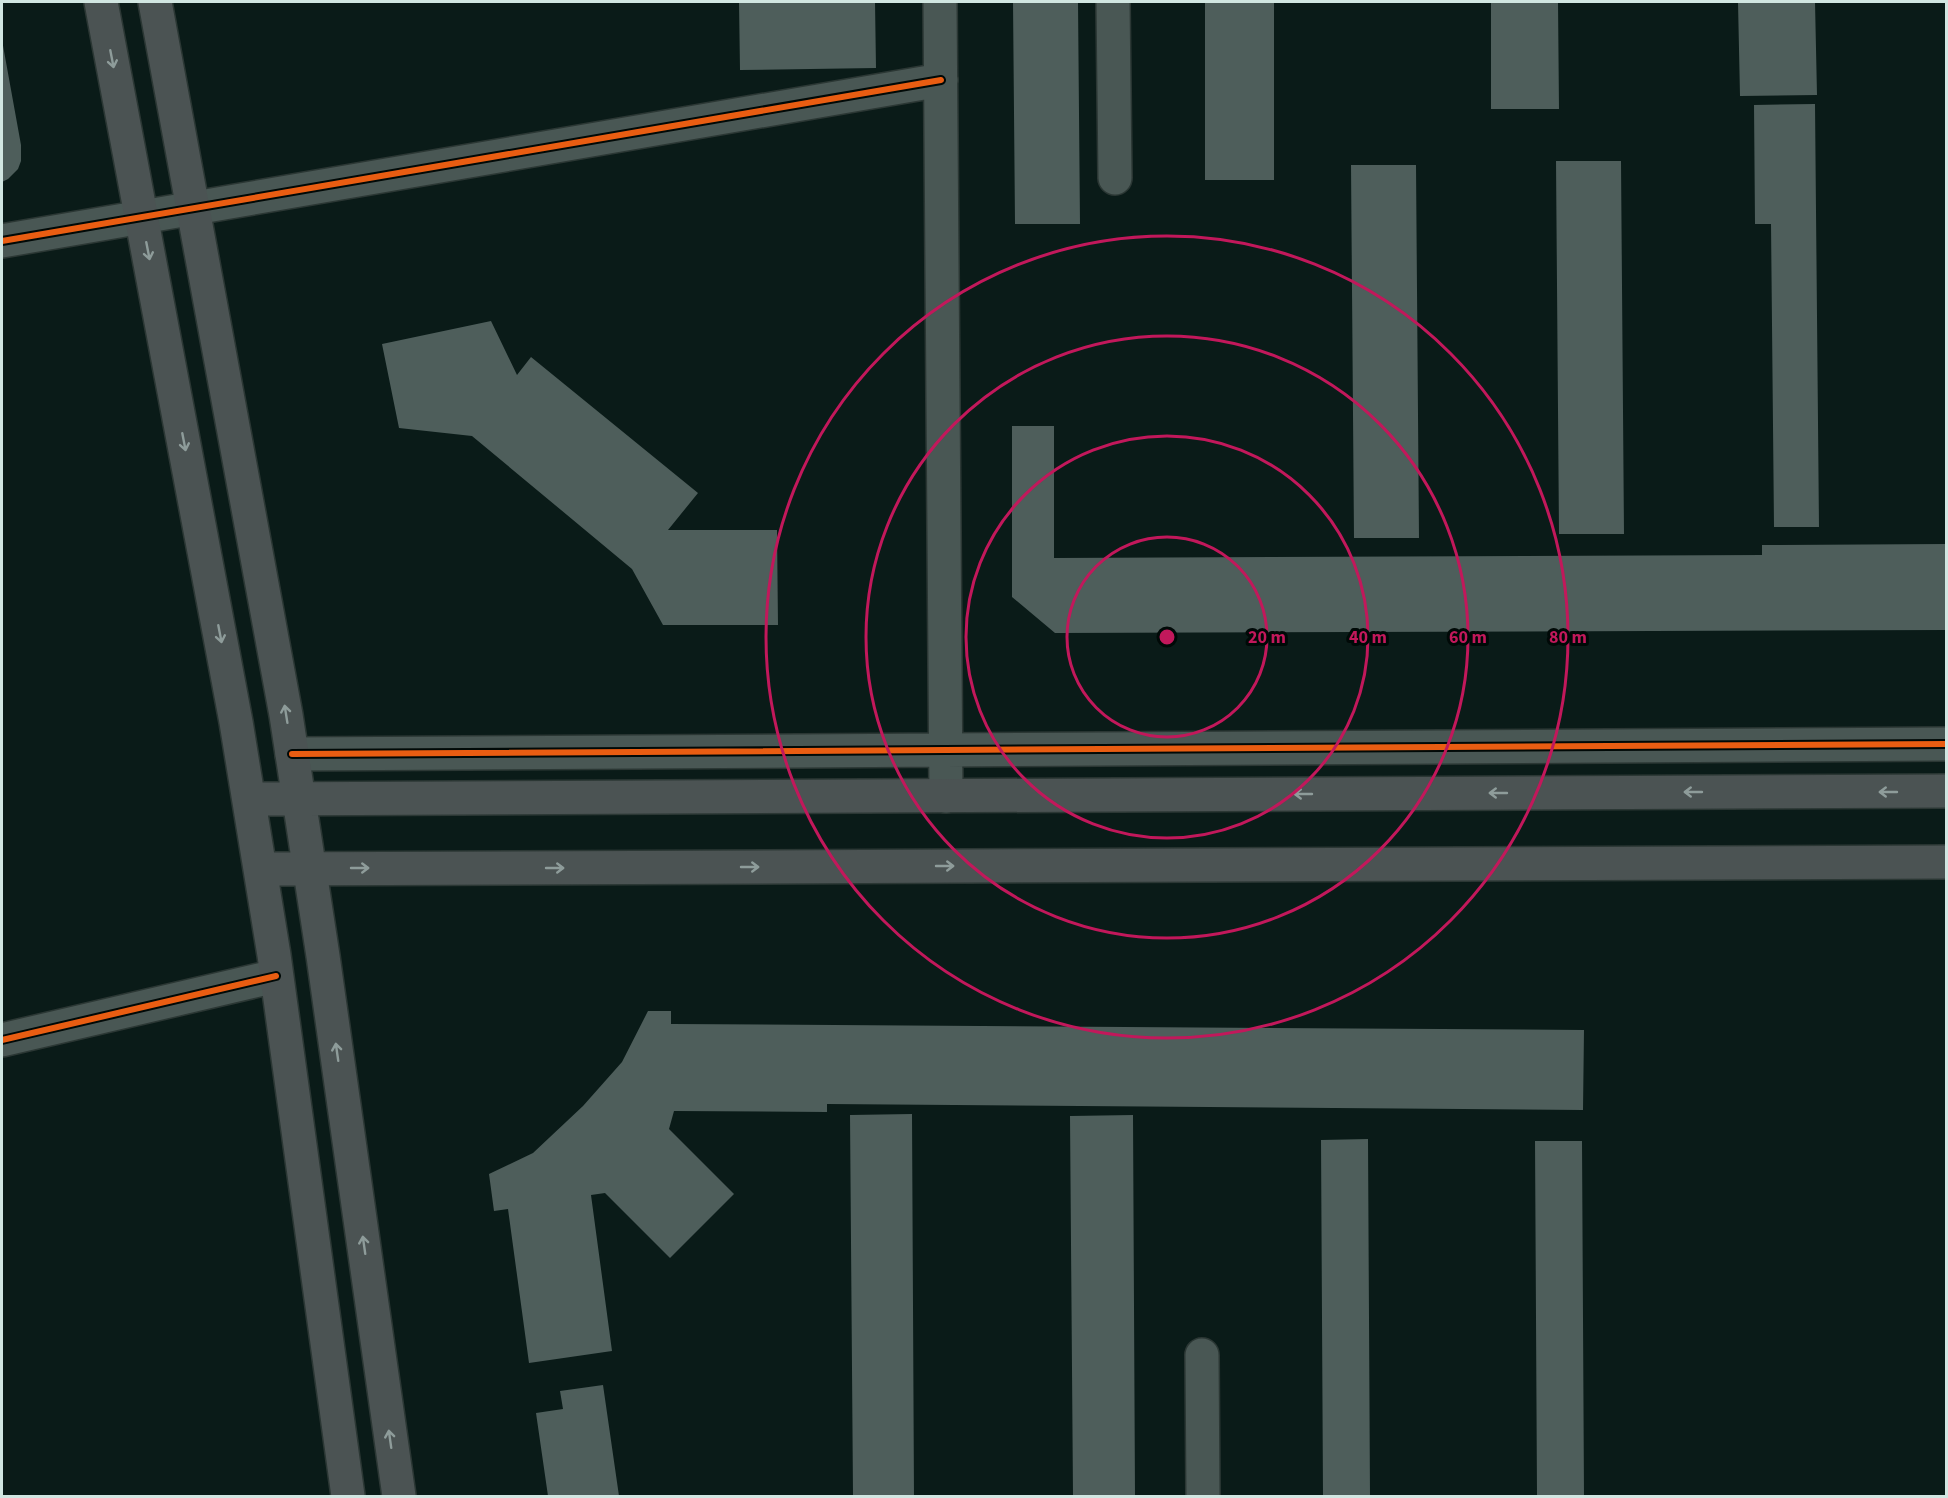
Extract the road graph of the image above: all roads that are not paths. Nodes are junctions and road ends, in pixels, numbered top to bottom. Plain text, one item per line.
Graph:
1 (101, 2) edge
2 (155, 2) edge
3 (940, 2) edge
4 (1113, 2) edge
5 (940, 80) junction
6 (1115, 178) dead end
7 (193, 207) junction
8 (141, 216) junction
9 (2, 241) edge
10 (1947, 744) edge
11 (945, 750) junction
12 (292, 754) junction
13 (1947, 791) edge
14 (946, 796) junction
15 (299, 798) junction
16 (249, 799) junction
17 (1947, 862) edge
18 (310, 868) junction
19 (260, 869) junction
20 (276, 976) junction
21 (2, 1040) edge
22 (1202, 1355) dead end
23 (348, 1497) edge
24 (399, 1497) edge
25 (1203, 1497) edge

1 -> 8 main road
2 - 7 main road
3 - 5 street
4 - 6 street
5 - 7 street
5 - 11 street
7 - 8 street
12 -> 7 main road
8 - 9 street
8 -> 16 main road
10 - 11 street
11 - 12 street
11 - 14 street
12 - 15 main road
13 -> 14 main road
14 - 15 main road
15 - 16 main road
15 - 18 main road
16 - 19 main road
18 -> 17 main road
18 - 19 main road
24 -> 18 main road
19 - 20 main road
20 - 21 street
20 - 23 main road
22 - 25 street

